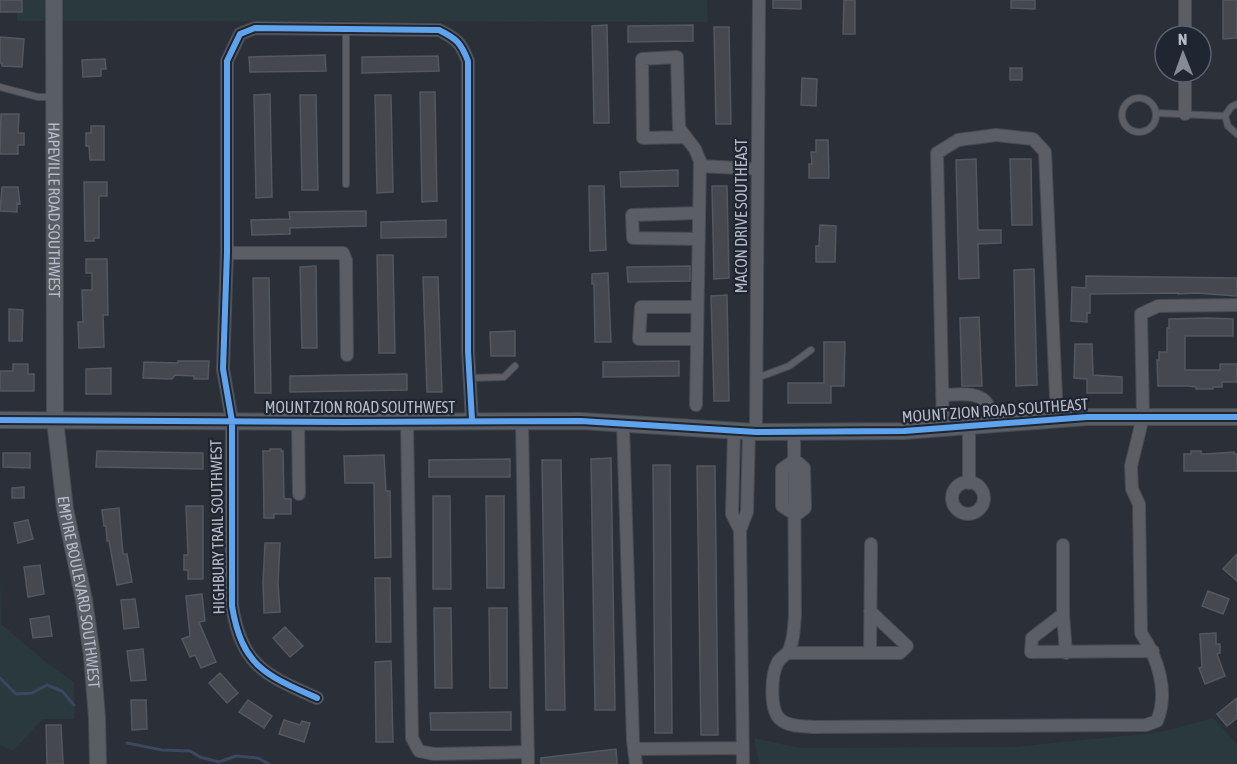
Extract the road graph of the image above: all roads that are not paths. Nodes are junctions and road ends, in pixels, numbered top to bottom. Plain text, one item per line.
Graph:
1 (54, 0) edge
2 (759, 0) edge
3 (1185, 0) edge
4 (1185, 24) edge
5 (346, 29) junction
6 (1185, 84) edge
7 (0, 87) edge
8 (54, 97) junction
9 (1237, 104) edge
10 (1156, 113) junction
11 (1185, 114) junction
12 (1225, 116) junction
13 (1237, 134) edge
14 (686, 137) junction
15 (700, 166) junction
16 (758, 169) junction
17 (346, 184) dead end
18 (699, 213) junction
19 (699, 239) junction
20 (227, 253) junction
21 (1237, 305) edge
22 (698, 307) junction
23 (697, 339) junction
24 (811, 350) dead end
25 (347, 355) dead end
26 (515, 366) dead end
27 (471, 378) junction
28 (756, 378) junction
29 (942, 395) junction
30 (696, 405) dead end
31 (1143, 417) junction
32 (1237, 417) edge
33 (1057, 419) junction
34 (0, 420) edge
35 (55, 420) junction
36 (472, 420) junction
37 (232, 421) junction
38 (522, 421) junction
39 (298, 422) junction
40 (407, 422) junction
41 (623, 424) junction
42 (992, 424) junction
43 (969, 426) junction
44 (943, 428) junction
45 (746, 431) junction
46 (794, 432) junction
47 (795, 460) junction
48 (969, 483) dead end
49 (794, 490) junction
50 (299, 494) dead end
51 (796, 515) junction
52 (871, 544) dead end
53 (1063, 545) dead end
54 (870, 610) junction
55 (1063, 614) junction
56 (1153, 651) junction
57 (787, 653) junction
58 (870, 653) junction
59 (1066, 653) junction
60 (317, 698) dead end
61 (742, 748) junction
62 (634, 749) junction
63 (528, 758) edge
64 (98, 764) edge
65 (636, 764) edge
66 (743, 764) edge

1 - 8 street, HAPEVILLE ROAD SOUTHWEST
2 - 16 street, MACON DRIVE SOUTHEAST
3 - 4 street
5 - 17 lane
5 - 20 street, HIGHBURY TRAIL SOUTHWEST
5 - 27 street, HIGHBURY TRAIL SOUTHWEST
6 - 11 street
7 - 8 lane
8 - 35 street, HAPEVILLE ROAD SOUTHWEST
9 - 12 lane
10 - 10 lane
10 - 11 lane
11 - 12 lane
12 - 13 lane
14 - 14 street
14 - 15 street
15 - 16 street
15 - 18 street
16 - 28 street, MACON DRIVE SOUTHEAST
18 - 19 street
18 - 19 street
19 - 22 street
20 - 25 street
20 - 37 street, HIGHBURY TRAIL SOUTHWEST
21 - 31 street
22 - 23 street
22 - 23 street
23 - 30 street
24 - 28 lane
26 - 27 lane
27 - 36 street, HIGHBURY TRAIL SOUTHWEST
28 - 45 street, MACON DRIVE SOUTHEAST
29 - 33 street
29 - 42 street
29 - 44 street
31 - 32 street, MOUNT ZION ROAD SOUTHEAST
31 - 33 street, MOUNT ZION ROAD SOUTHEAST
31 - 56 street
33 - 42 street, MOUNT ZION ROAD SOUTHEAST
34 - 35 street, MOUNT ZION ROAD SOUTHWEST
35 - 37 street, MOUNT ZION ROAD SOUTHWEST
35 - 64 street, EMPIRE BOULEVARD SOUTHWEST
36 - 38 street, MOUNT ZION ROAD SOUTHWEST
36 - 40 street, MOUNT ZION ROAD SOUTHWEST
37 - 39 street, MOUNT ZION ROAD SOUTHWEST
37 - 60 street, HIGHBURY TRAIL SOUTHWEST
38 - 41 street, MOUNT ZION ROAD SOUTHWEST
38 - 63 street
39 - 40 street, MOUNT ZION ROAD SOUTHWEST
39 - 50 street
40 - 63 street
41 - 45 street, MOUNT ZION ROAD SOUTHWEST
41 - 62 street
42 - 43 street, MOUNT ZION ROAD SOUTHEAST
43 - 44 street, MOUNT ZION ROAD SOUTHEAST
43 - 48 street
44 - 46 street, MOUNT ZION ROAD SOUTHEAST
45 - 46 street, MOUNT ZION ROAD SOUTHEAST
45 - 61 street, MACON DRIVE SOUTHEAST
46 - 47 street
47 - 49 street
47 - 49 street
49 - 51 street
49 - 51 street
51 - 57 street
52 - 54 street
53 - 55 street
54 - 58 street
54 - 58 street
55 - 59 street
55 - 59 street
56 - 57 street
56 - 59 street
57 - 58 street
61 - 62 street
61 - 66 street, MACON DRIVE SOUTHEAST
62 - 65 street

